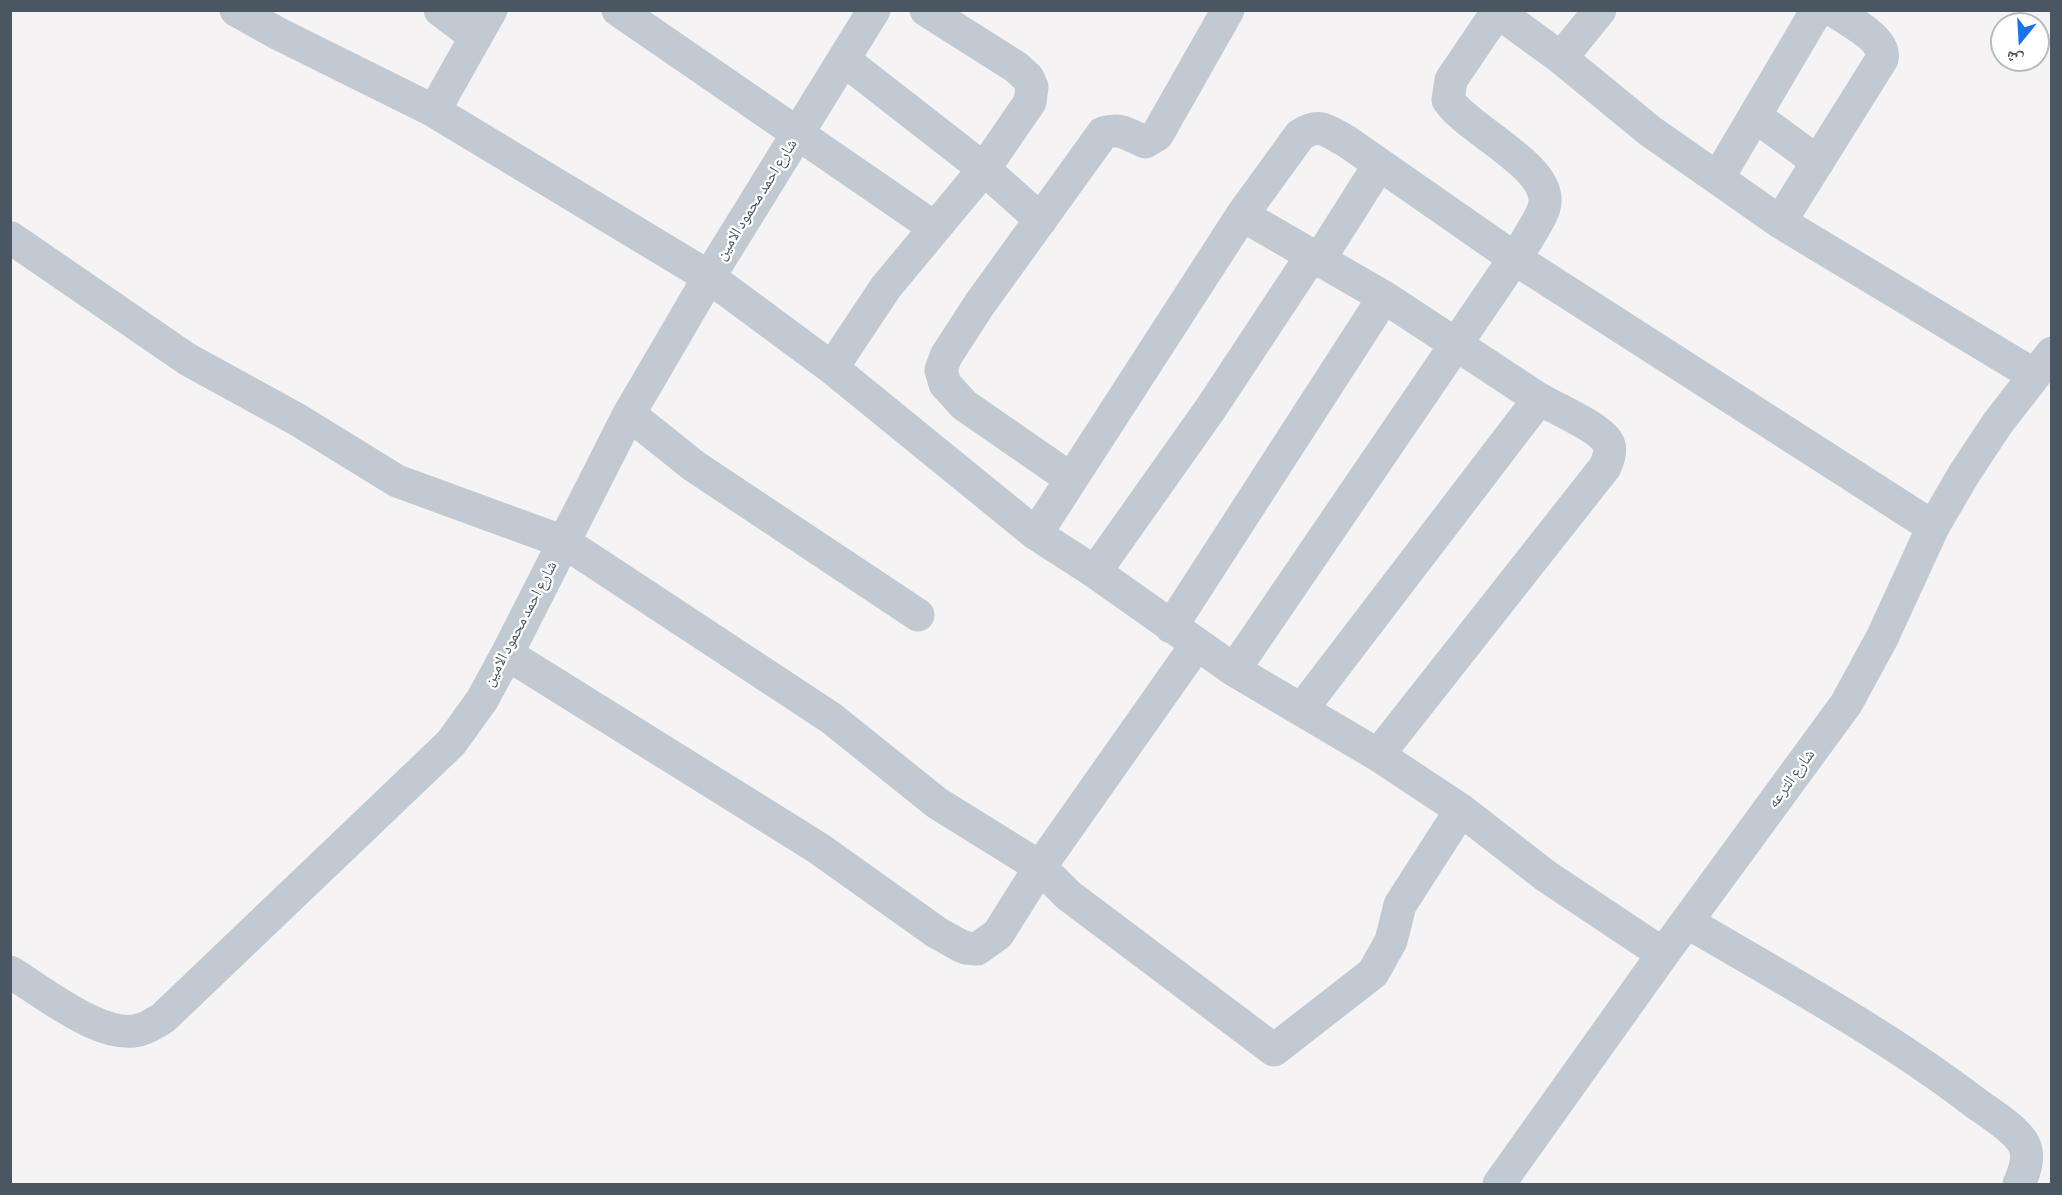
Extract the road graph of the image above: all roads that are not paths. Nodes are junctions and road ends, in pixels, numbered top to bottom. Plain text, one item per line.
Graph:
1 (237, 10) edge
2 (440, 10) edge
3 (618, 10) edge
4 (874, 10) edge
5 (926, 10) edge
6 (1228, 10) edge
7 (1600, 10) edge
8 (1817, 10) edge
9 (1833, 10) edge
10 (1496, 11) edge
11 (484, 24) edge
12 (1561, 58) junction
13 (844, 60) junction
14 (435, 111) junction
15 (1755, 116) junction
16 (798, 135) junction
17 (1818, 162) junction
18 (1379, 165) junction
19 (984, 169) junction
20 (1718, 178) junction
21 (1242, 215) junction
22 (1041, 220) junction
23 (1780, 222) junction
24 (935, 228) junction
25 (11, 238) edge
26 (1316, 258) junction
27 (1514, 258) junction
28 (709, 277) junction
29 (1384, 297) junction
30 (1456, 343) junction
31 (2043, 364) edge
32 (832, 368) junction
33 (1539, 399) junction
34 (629, 414) junction
35 (1071, 479) junction
36 (1934, 527) junction
37 (1036, 534) junction
38 (564, 542) junction
39 (1095, 572) junction
40 (918, 615) dead end
41 (1184, 636) junction
42 (507, 654) junction
43 (1234, 670) junction
44 (1302, 709) junction
45 (1378, 755) junction
46 (1461, 810) junction
47 (1040, 867) junction
48 (1687, 922) junction
49 (1663, 954) junction
50 (10, 972) edge
51 (1499, 1185) edge
52 (2019, 1185) edge

1 - 14 street
2 - 11 street
3 - 16 street
4 - 13 street, شارع احمد محمود الامين
5 - 19 street
6 - 22 street
7 - 12 street
8 - 15 street
9 - 17 street
10 - 12 street
10 - 27 street
11 - 14 street
12 - 20 street
13 - 16 street, شارع احمد محمود الامين
13 - 19 street
14 - 28 street
15 - 17 street
15 - 20 street
16 - 24 street
16 - 28 street, شارع احمد محمود الامين
17 - 23 street
18 - 21 street
18 - 26 street
18 - 27 street
19 - 22 street
19 - 24 street
20 - 23 street
21 - 26 street
21 - 35 street
22 - 35 street
23 - 31 street
24 - 32 street
25 - 38 street
26 - 29 street
26 - 39 street
27 - 30 street
27 - 36 street
28 - 32 street
28 - 34 street, شارع احمد محمود الامين
29 - 30 street
29 - 41 street
30 - 33 street
30 - 43 street
31 - 36 street, شارع الترعه
32 - 37 street
33 - 44 street
33 - 45 street
34 - 38 street, شارع احمد محمود الامين
34 - 40 street
35 - 37 street
36 - 48 street, شارع الترعه
37 - 39 street
38 - 42 street, شارع احمد محمود الامين
38 - 47 street
39 - 41 street
41 - 43 street
41 - 47 street
42 - 47 street
42 - 50 street, شارع احمد محمود الامين
43 - 44 street
44 - 45 street
45 - 46 street
46 - 47 street
46 - 49 street
48 - 49 street, شارع الترعه
48 - 52 street
49 - 51 street, شارع الترعه

